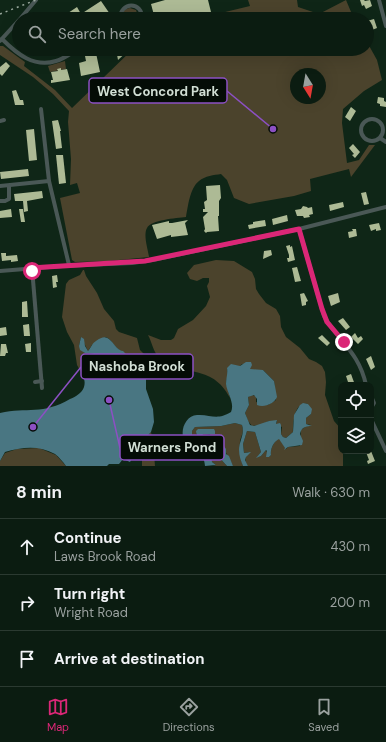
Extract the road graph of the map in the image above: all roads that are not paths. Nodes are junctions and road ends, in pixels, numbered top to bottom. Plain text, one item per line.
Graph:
1 (36, 0) edge
2 (379, 0) edge
3 (26, 12) edge
4 (121, 12) edge
5 (141, 12) edge
6 (386, 26) edge
7 (12, 28) edge
8 (1, 40) edge
9 (12, 48) edge
10 (22, 56) edge
11 (66, 56) edge
12 (41, 109) dead end
13 (380, 138) junction
14 (386, 142) edge
15 (49, 181) junction
16 (0, 186) edge
17 (9, 186) junction
18 (0, 201) edge
19 (386, 207) edge
20 (299, 229) junction
21 (68, 265) junction
22 (32, 268) junction
23 (0, 271) edge
24 (42, 381) junction
25 (34, 382) dead end
26 (365, 382) edge
27 (42, 388) dead end
28 (374, 425) edge
29 (386, 450) edge

1 - 3 street
2 - 6 street
4 - 5 street
7 - 8 street
8 - 9 street
10 - 11 street
12 - 15 street
13 - 13 street
13 - 14 street
15 - 17 street
15 - 21 street
16 - 17 street
17 - 18 street
19 - 20 street
20 - 21 street
20 - 26 street
21 - 22 street
22 - 23 street
22 - 24 street
24 - 25 street
24 - 27 street
28 - 29 street

